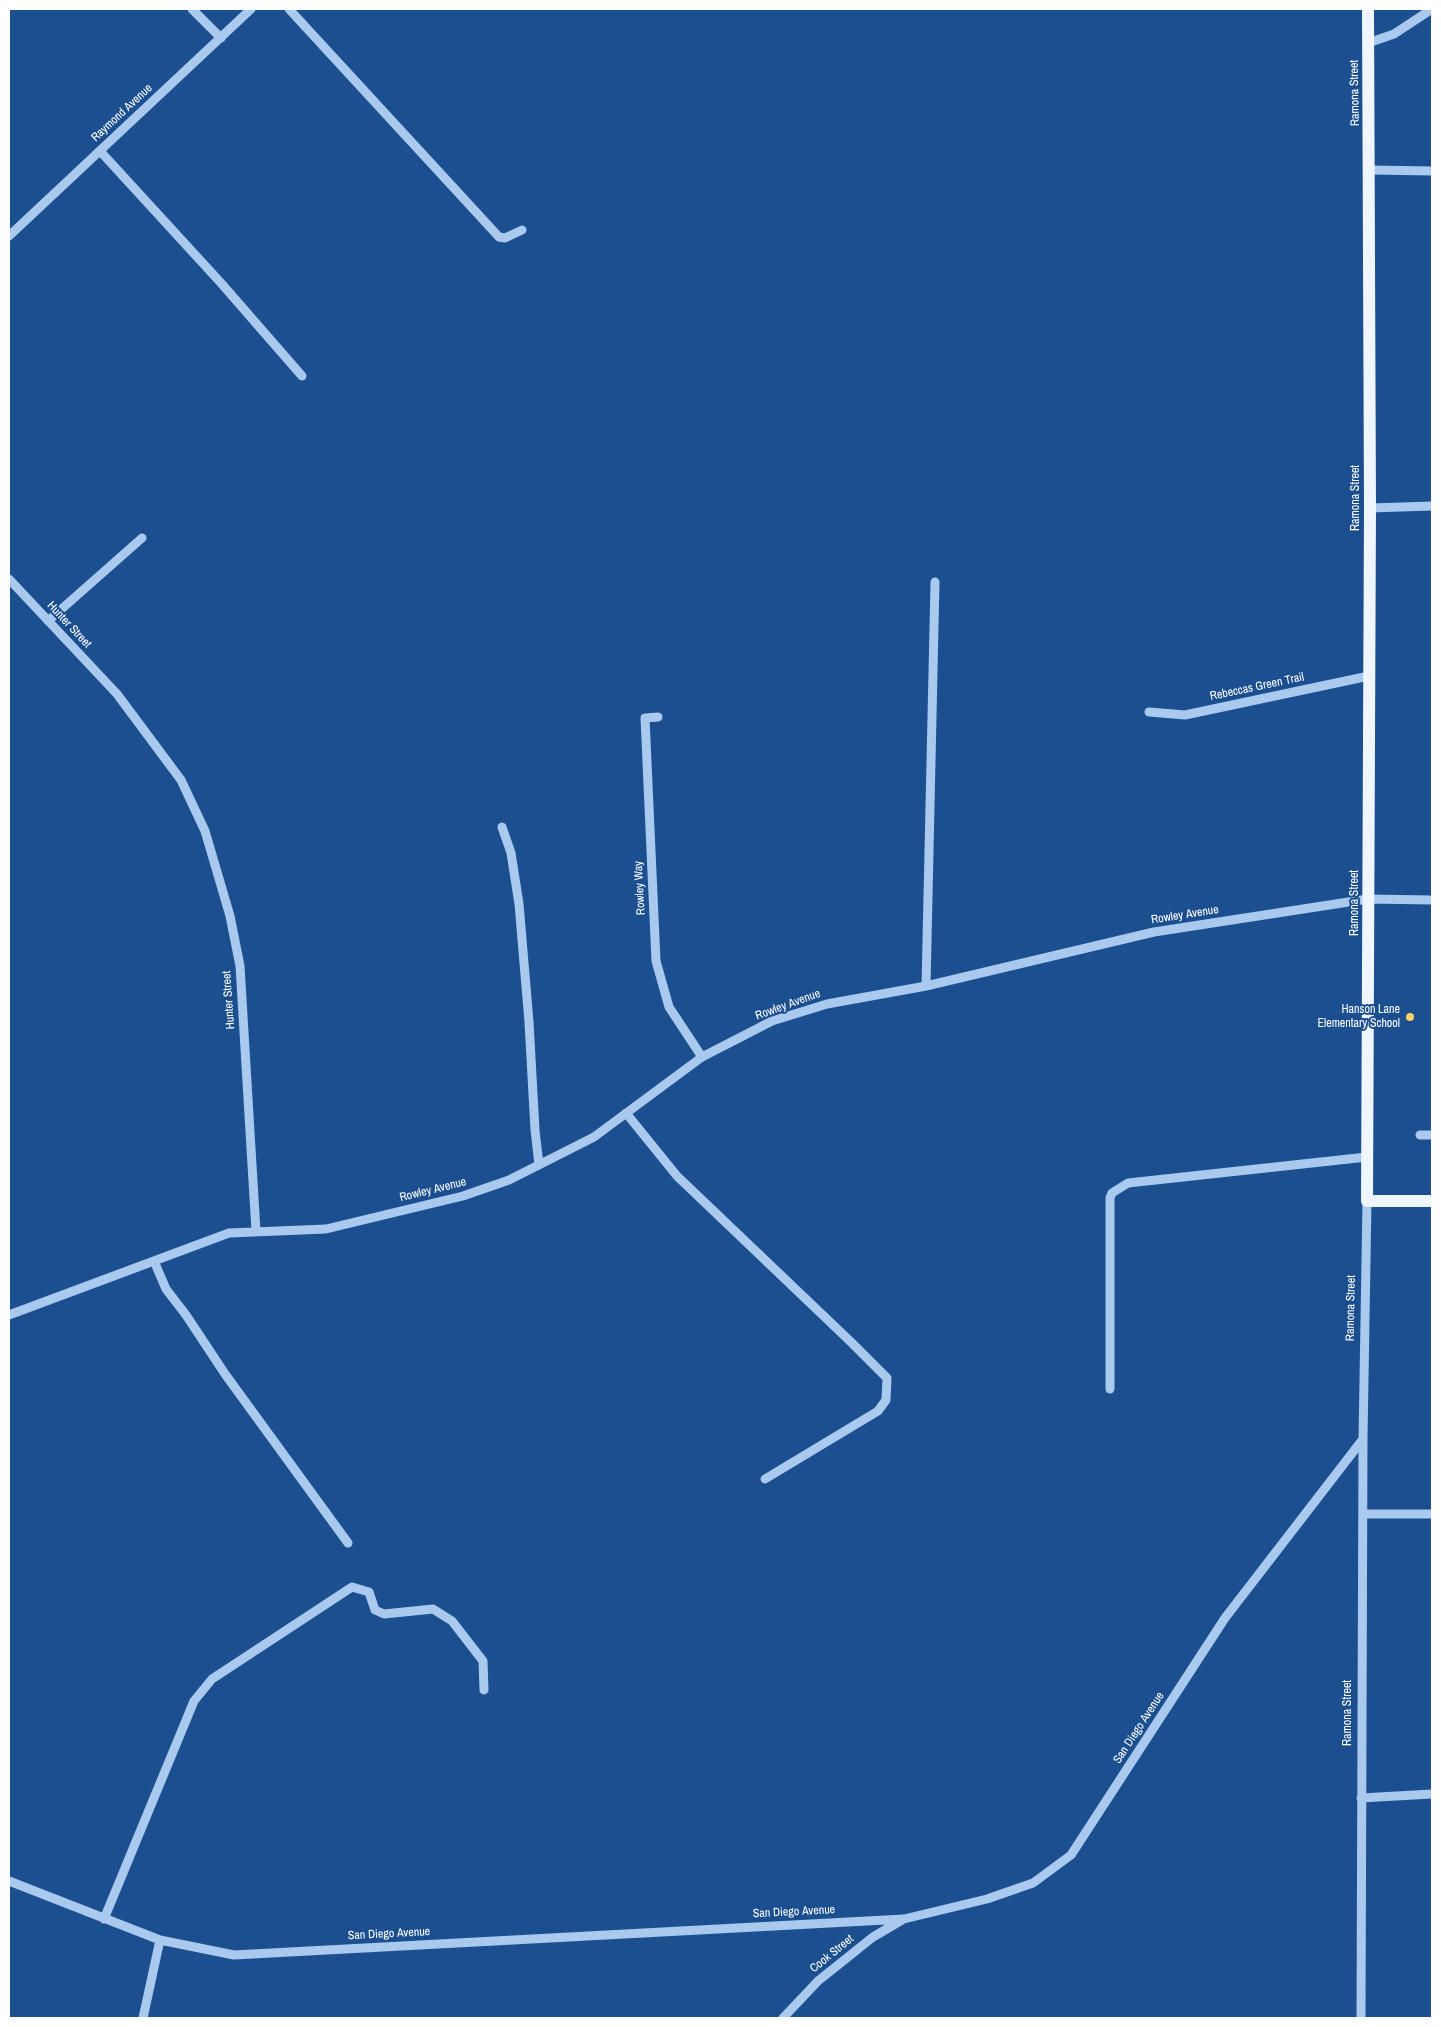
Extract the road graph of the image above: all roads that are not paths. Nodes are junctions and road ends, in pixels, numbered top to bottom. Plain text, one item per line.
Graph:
1 (192, 9) edge
2 (251, 9) edge
3 (288, 9) edge
4 (1368, 9) edge
5 (1432, 9) edge
6 (221, 38) junction
7 (1368, 43) junction
8 (100, 150) junction
9 (1370, 170) junction
10 (1432, 171) edge
11 (522, 230) dead end
12 (9, 236) edge
13 (302, 376) dead end
14 (1432, 506) edge
15 (1370, 508) junction
16 (142, 538) dead end
17 (9, 579) edge
18 (935, 582) dead end
19 (48, 621) junction
20 (1369, 676) junction
21 (1149, 712) dead end
22 (658, 717) dead end
23 (502, 826) dead end
24 (1368, 899) junction
25 (1432, 900) edge
26 (926, 986) junction
27 (702, 1057) junction
28 (626, 1113) junction
29 (1420, 1135) dead end
30 (1432, 1135) edge
31 (1366, 1157) junction
32 (540, 1165) junction
33 (1366, 1201) junction
34 (1432, 1201) edge
35 (256, 1231) junction
36 (154, 1261) junction
37 (9, 1315) edge
38 (1110, 1388) dead end
39 (1363, 1439) junction
40 (765, 1478) dead end
41 (1363, 1514) junction
42 (1432, 1514) edge
43 (348, 1543) dead end
44 (484, 1690) dead end
45 (1432, 1794) edge
46 (1361, 1798) junction
47 (9, 1881) edge
48 (904, 1919) junction
49 (104, 1920) junction
50 (160, 1940) junction
51 (143, 2018) edge
52 (783, 2018) edge
53 (1361, 2018) edge

1 - 6 street
2 - 6 street, Raymond Avenue
3 - 11 street
4 - 7 main road, Ramona Street
5 - 7 street
6 - 8 street, Raymond Avenue
7 - 9 main road, Ramona Street
8 - 12 street, Raymond Avenue
8 - 13 street
9 - 10 street
9 - 15 main road, Ramona Street
14 - 15 street
15 - 20 main road, Ramona Street
16 - 19 street
17 - 19 street, Hunter Street
18 - 26 street
19 - 35 street, Hunter Street
20 - 21 street, Rebeccas Green Trail
20 - 24 main road, Ramona Street
22 - 27 street, Rowley Way
23 - 32 street
24 - 25 street, Rowley Avenue
24 - 26 street, Rowley Avenue
24 - 31 main road, Ramona Street
26 - 27 street, Rowley Avenue
27 - 28 street, Rowley Avenue
28 - 32 street, Rowley Avenue
28 - 40 street
29 - 30 street
31 - 33 main road, Ramona Street
31 - 38 street
32 - 35 street, Rowley Avenue
33 - 34 main road
33 - 39 street, Ramona Street
35 - 36 street
36 - 37 street
36 - 43 street
39 - 41 street, Ramona Street
39 - 48 street, San Diego Avenue
41 - 42 street
41 - 46 street, Ramona Street
44 - 49 street
45 - 46 street
46 - 53 street, Ramona Street
47 - 49 street, San Diego Avenue
48 - 50 street, San Diego Avenue
48 - 52 street, Cook Street
49 - 50 street, San Diego Avenue
50 - 51 street

